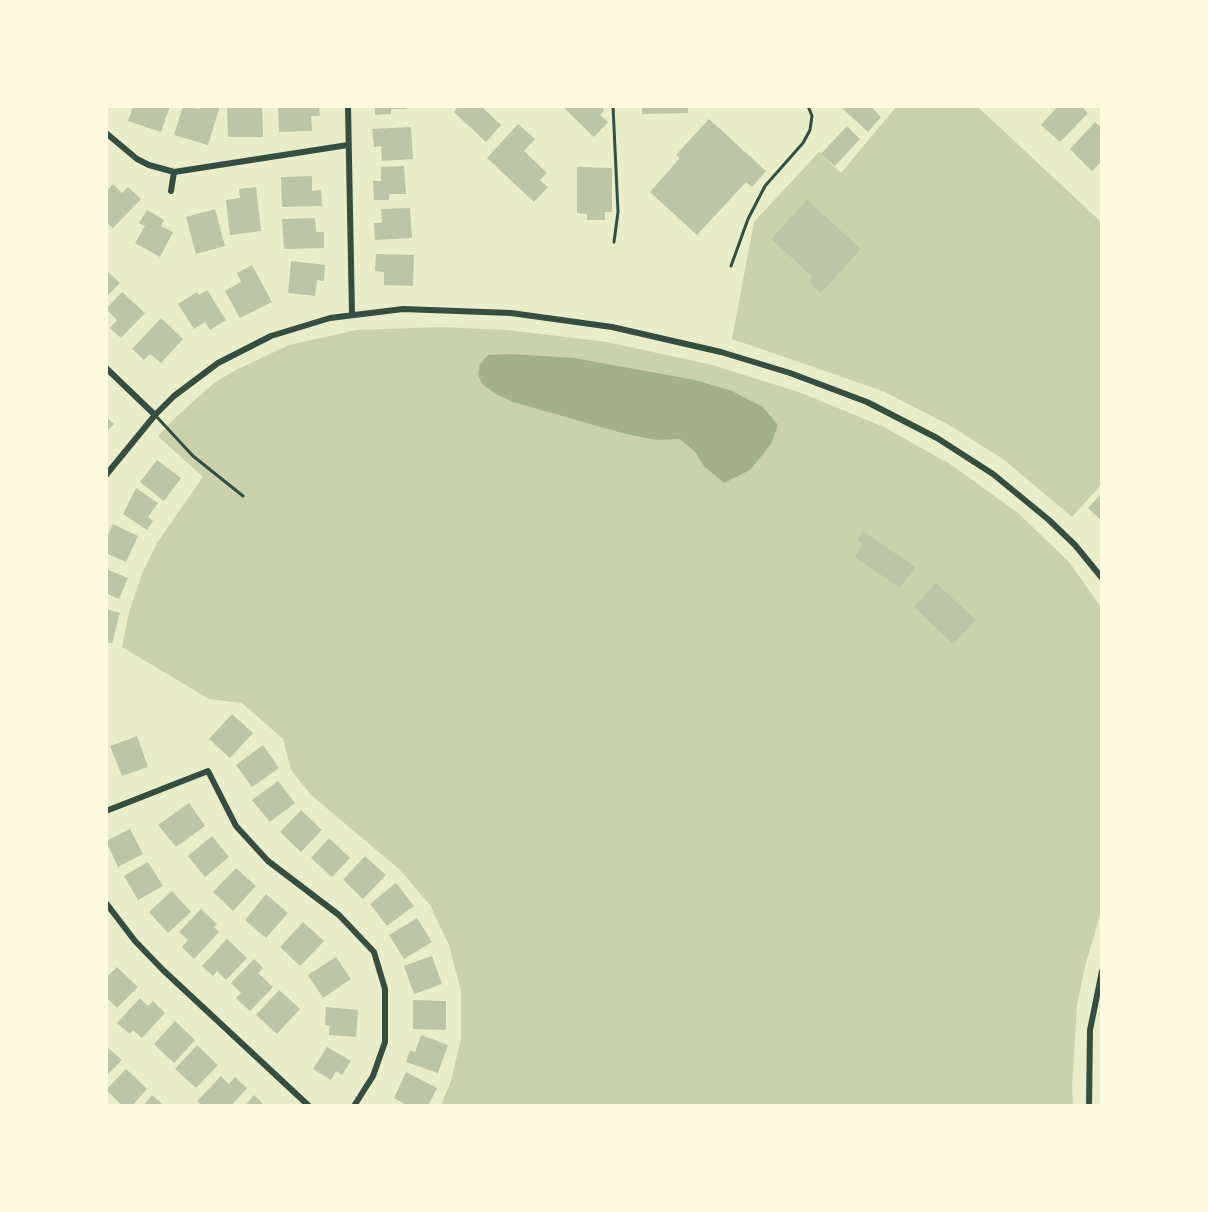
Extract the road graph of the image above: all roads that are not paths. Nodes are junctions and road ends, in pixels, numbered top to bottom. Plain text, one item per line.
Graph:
1 (348, 106) edge
2 (614, 106) edge
3 (808, 106) edge
4 (106, 134) edge
5 (348, 145) junction
6 (174, 172) junction
7 (171, 191) dead end
8 (614, 242) dead end
9 (732, 266) dead end
10 (352, 315) junction
11 (106, 368) edge
12 (154, 415) junction
13 (106, 475) edge
14 (243, 496) dead end
15 (1101, 578) edge
16 (106, 811) edge
17 (106, 903) edge
18 (1101, 971) edge
19 (309, 1106) edge
20 (354, 1106) edge
21 (1089, 1106) edge

1 - 5 street
2 - 8 lane
3 - 9 lane
4 - 6 street
5 - 6 street
5 - 10 street
6 - 7 street
10 - 12 street
10 - 15 street
11 - 12 street
12 - 13 street
12 - 14 lane
16 - 20 street
17 - 19 street
18 - 21 street

